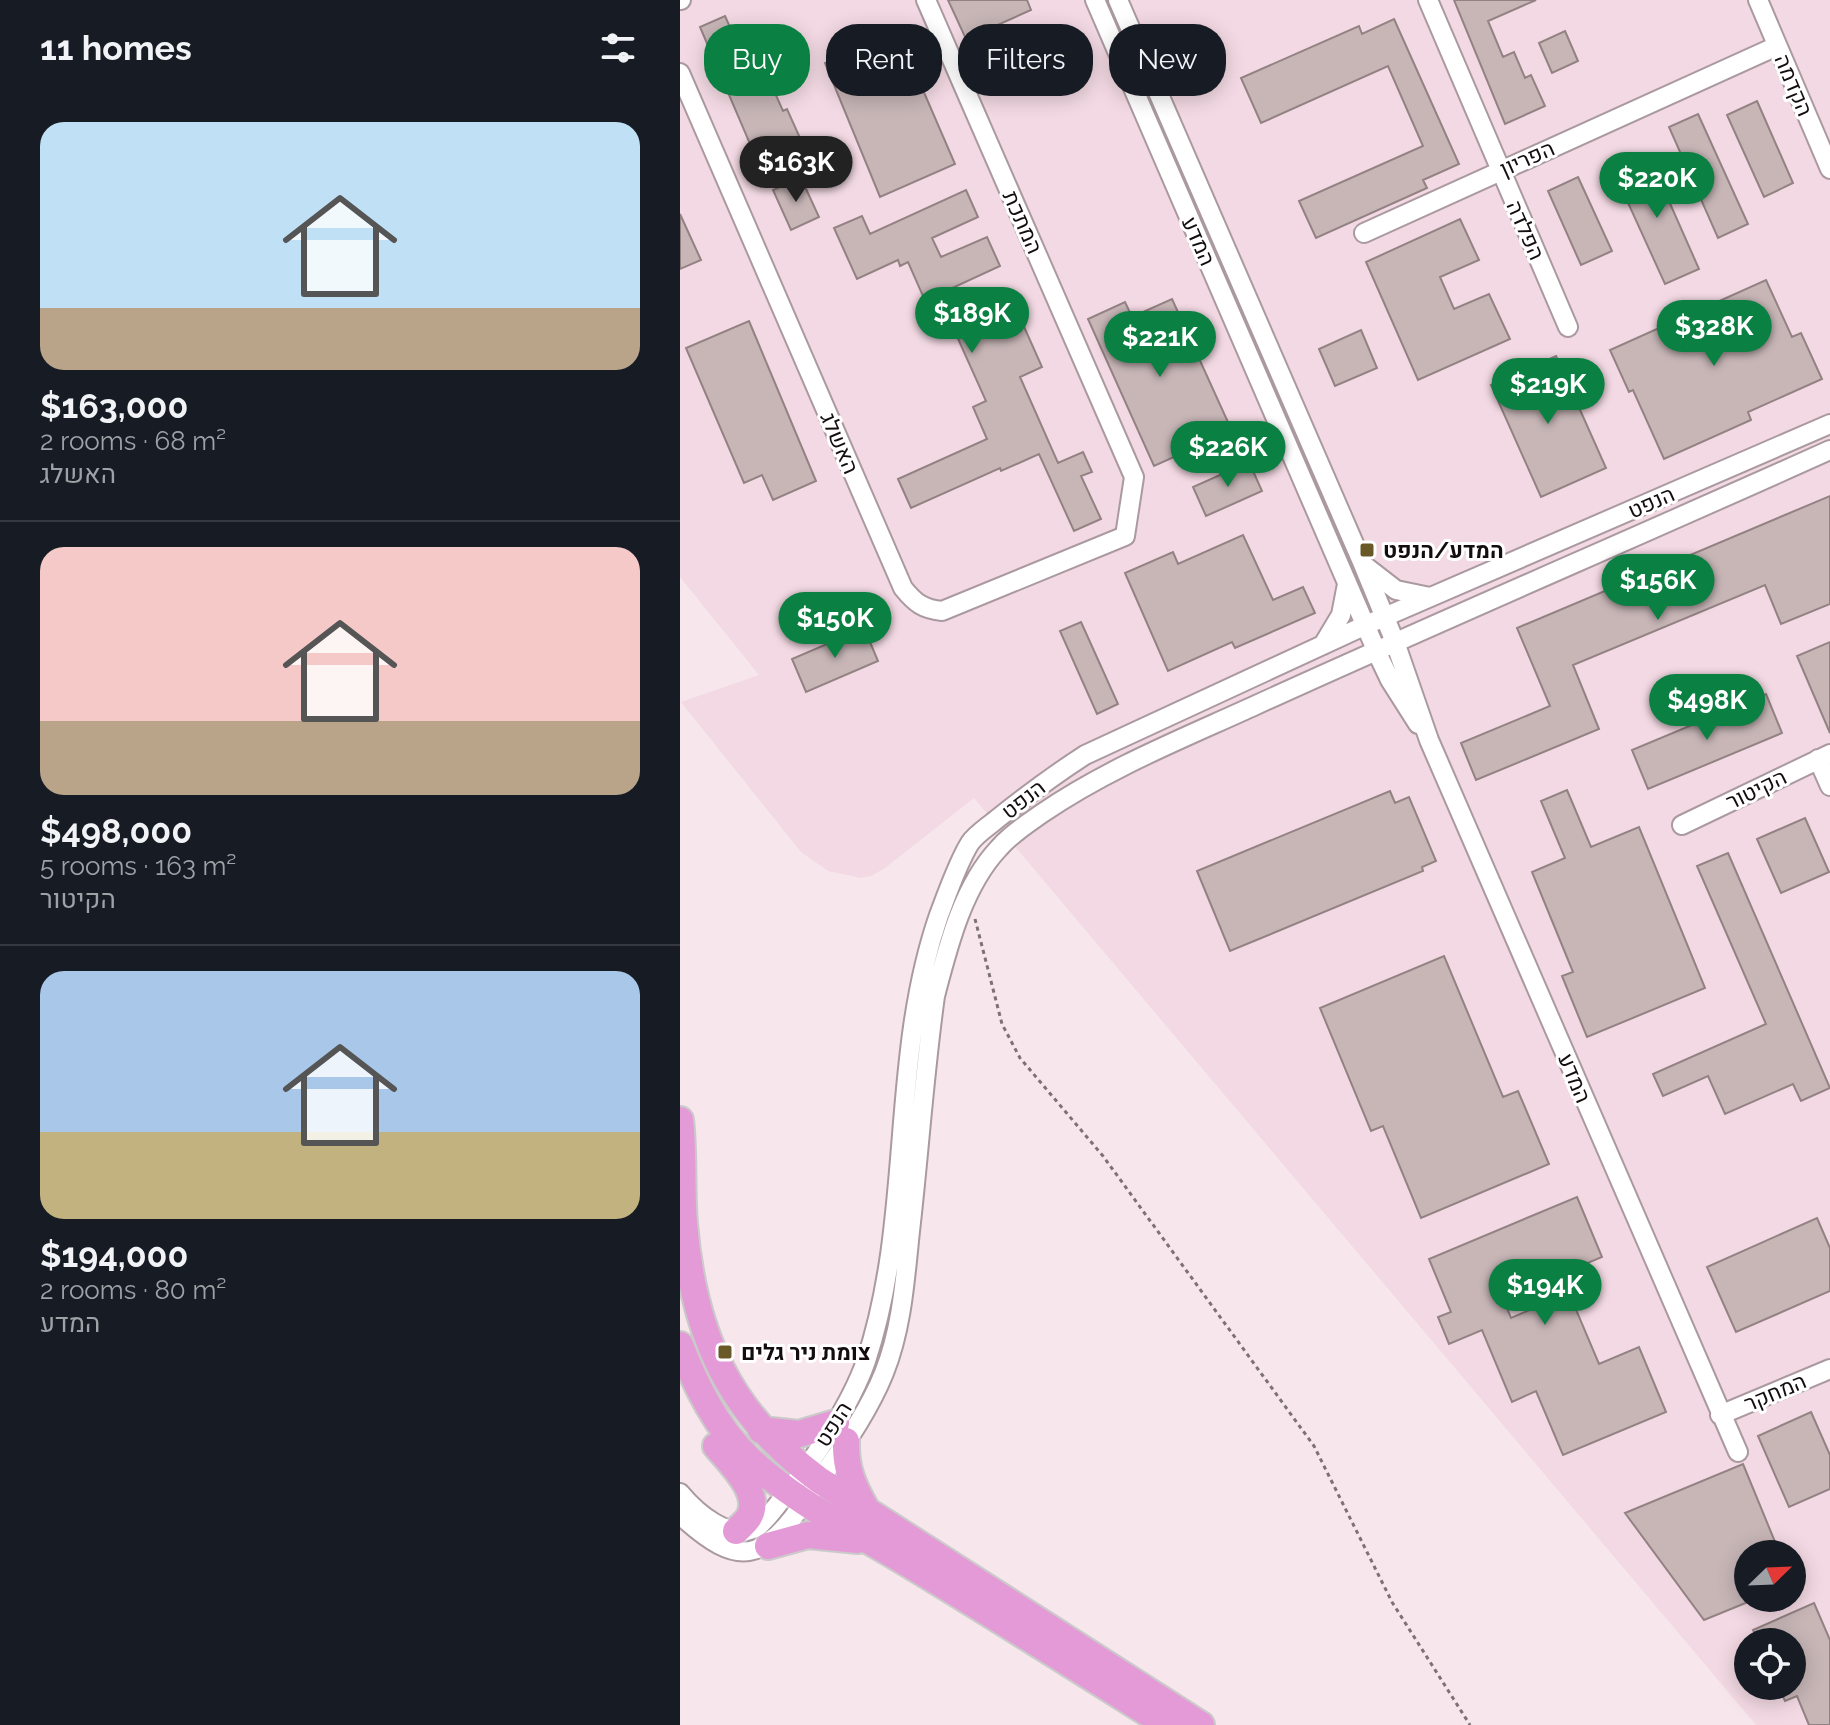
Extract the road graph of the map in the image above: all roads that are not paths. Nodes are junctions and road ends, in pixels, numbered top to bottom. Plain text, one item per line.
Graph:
1 (926, 0) edge
2 (1095, 0) edge
3 (1118, 0) edge
4 (1428, 0) edge
5 (1758, 0) edge
6 (1777, 46) junction
7 (680, 73) edge
8 (1830, 169) edge
9 (1499, 170) junction
10 (1364, 233) dead end
11 (1568, 327) dead end
12 (1830, 424) edge
13 (1830, 450) edge
14 (1125, 536) joint
15 (1362, 562) junction
16 (1347, 581) junction
17 (1433, 597) junction
18 (1385, 617) junction
19 (1366, 625) junction
20 (1395, 642) junction
21 (1322, 646) junction
22 (1376, 650) junction
23 (1334, 669) junction
24 (1390, 680) junction
25 (1429, 740) junction
26 (1824, 756) edge
27 (1830, 786) edge
28 (1682, 825) dead end
29 (680, 1120) edge
30 (683, 1352) edge
31 (1830, 1369) edge
32 (1720, 1415) junction
33 (761, 1430) junction
34 (841, 1432) junction
35 (1738, 1452) dead end
36 (812, 1474) junction
37 (680, 1493) edge
38 (796, 1497) junction
39 (868, 1512) junction
40 (680, 1515) edge
41 (736, 1531) junction
42 (873, 1542) junction
43 (768, 1546) junction
44 (1167, 1725) edge
45 (1201, 1725) edge

1 - 14 street, המתכת
2 - 16 street, המדע
3 - 15 street, המדע
4 - 9 street, הפלדה
5 - 6 street, הקדמה
6 - 8 street, הקדמה
6 - 9 street, הפריון
7 - 14 street, האשלג
9 - 10 street, הפריון
9 - 11 street, הפלדה
12 - 17 street, הנפט
13 - 20 street, הנפט
15 - 17 street
15 - 18 street, המדע
16 - 19 street, המדע
16 - 21 street
17 - 18 street, הנפט
18 - 19 street, הנפט
18 - 20 street, המדע
19 - 21 street, הנפט
19 - 22 street, המדע
20 - 22 street, הנפט
20 - 25 street, המדע
21 - 34 street, הנפט
22 - 23 street, הנפט
22 - 24 street, המדע
23 - 24 street
23 - 34 street, הנפט
24 - 25 street, המדע
25 - 32 street, המדע
26 - 27 street
26 - 28 street, הקיטור
29 - 33 highway
30 - 38 highway
30 - 41 highway
31 - 32 street, המחקר
32 - 35 street, המדע
33 - 34 highway
33 - 36 highway
34 - 36 street, הנפט
34 - 39 highway
36 - 38 street, הנפט
36 - 39 highway
37 - 41 street
38 - 41 street, הנפט
38 - 42 highway
38 - 43 street, הנפט
39 - 45 highway
40 - 43 street
42 - 43 highway
42 - 44 highway

